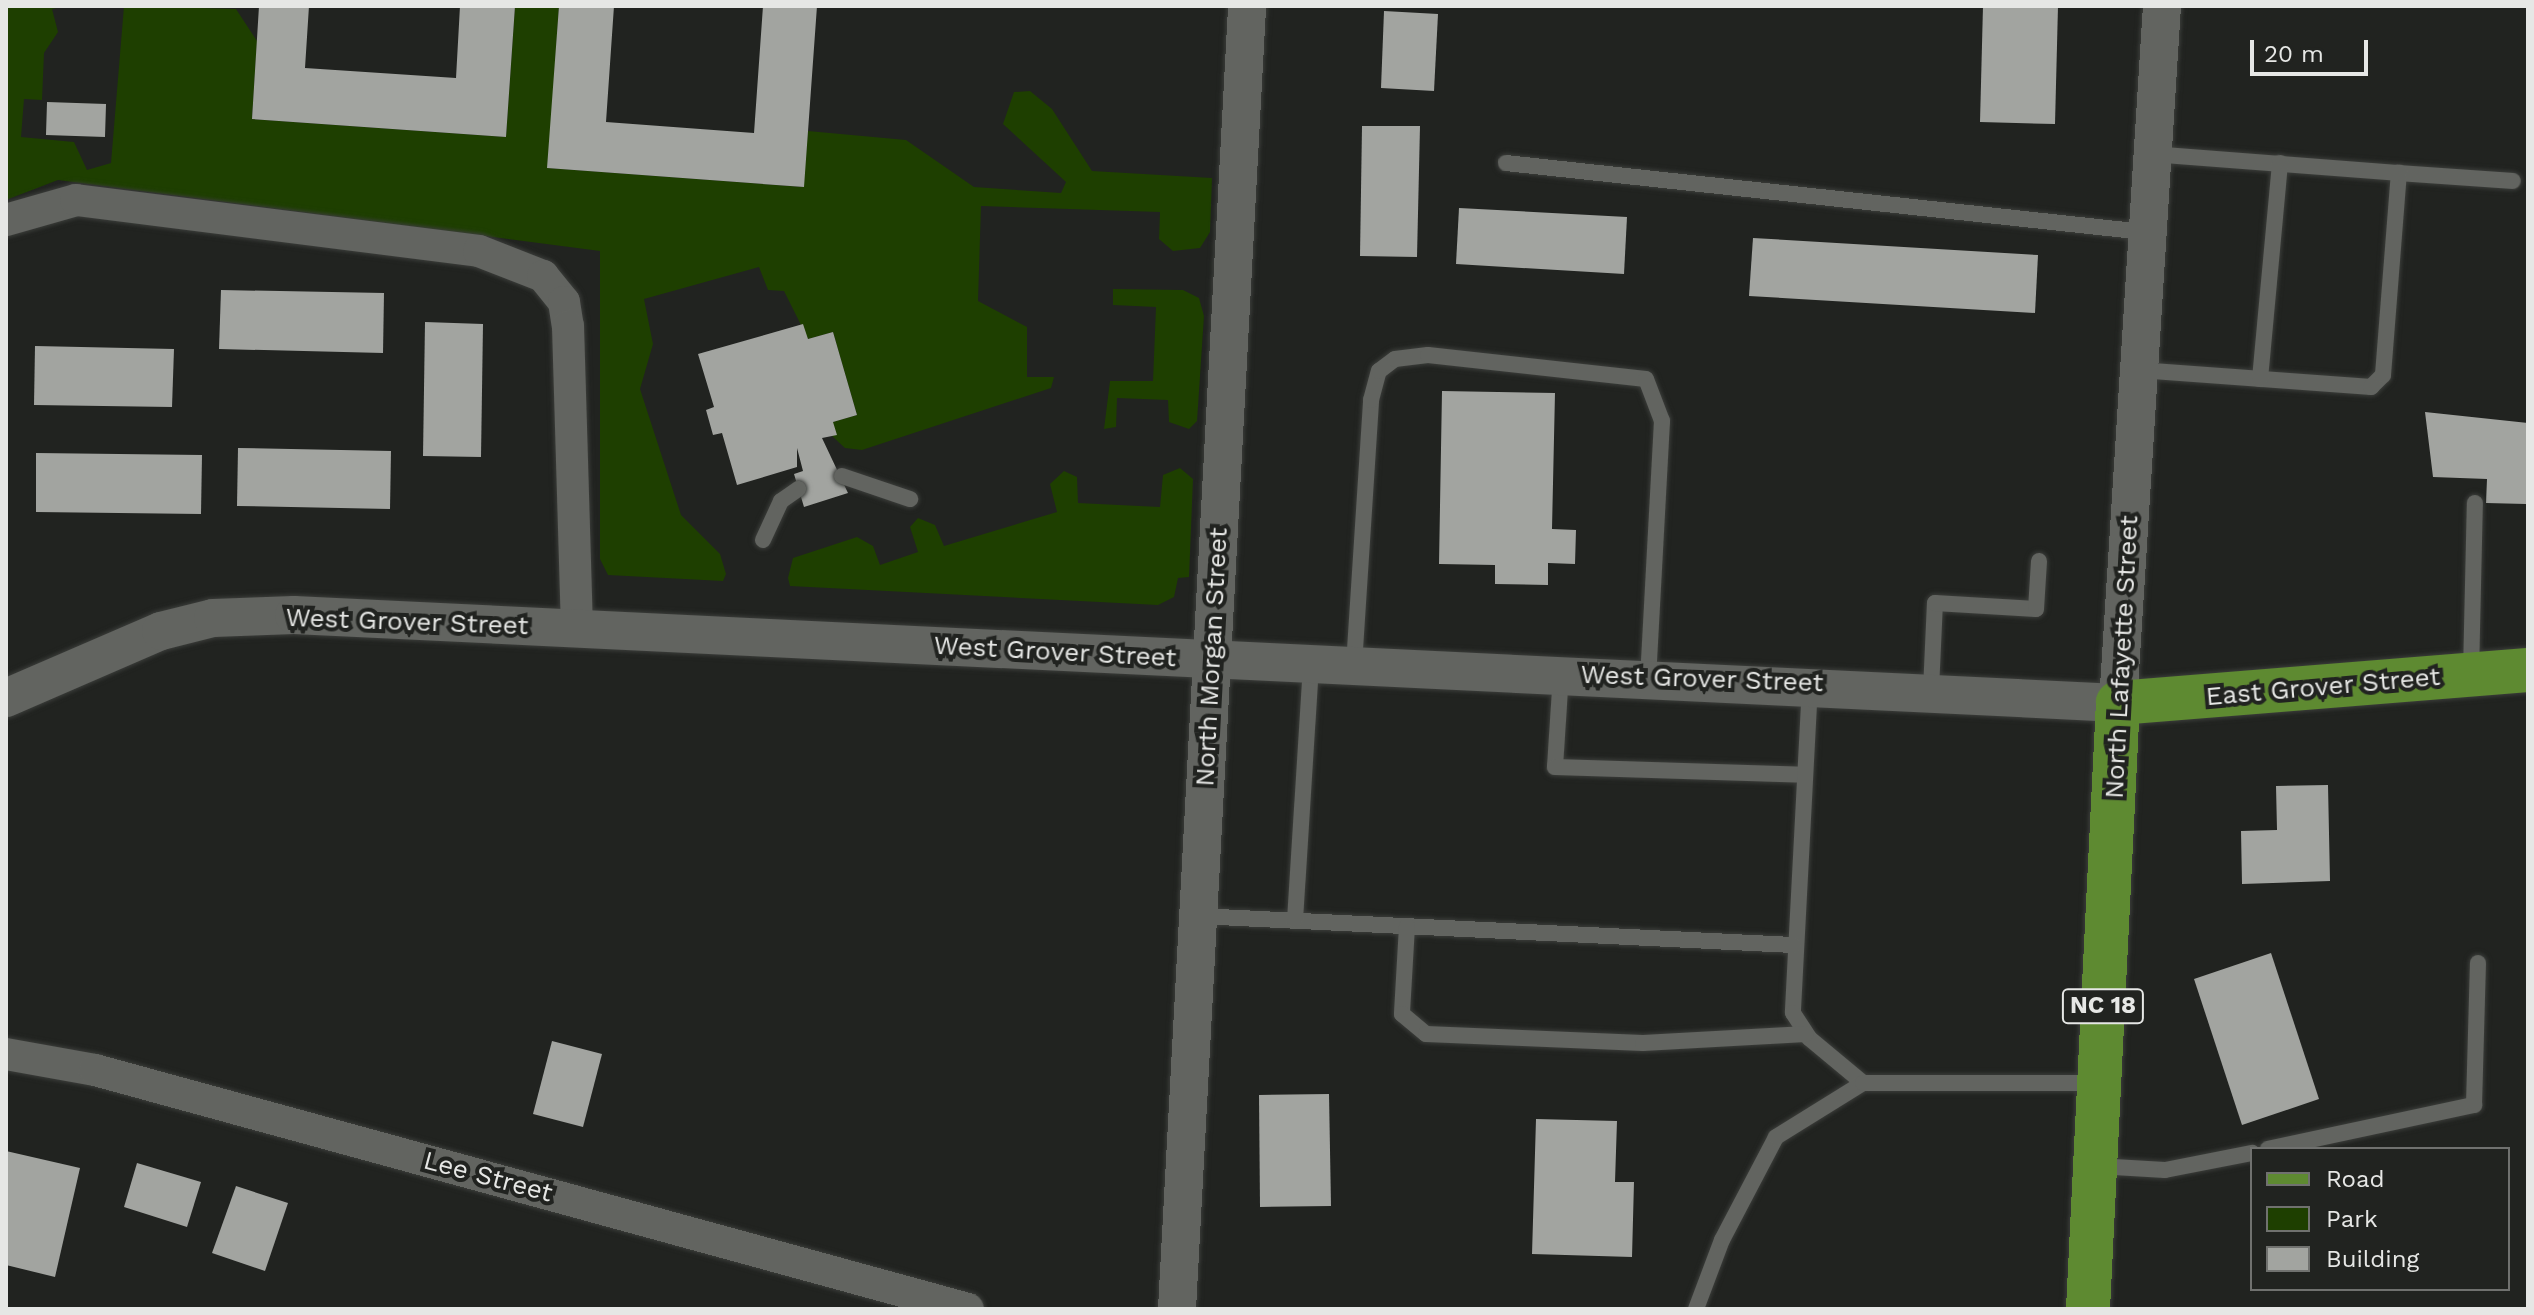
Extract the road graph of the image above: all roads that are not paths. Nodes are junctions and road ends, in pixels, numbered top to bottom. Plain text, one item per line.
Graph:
1 (1247, 6) edge
2 (2162, 6) edge
3 (2153, 153) junction
4 (1506, 163) dead end
5 (2280, 163) junction
6 (2399, 173) junction
7 (2513, 181) dead end
8 (6, 220) edge
9 (2144, 232) junction
10 (2139, 370) junction
11 (2260, 379) junction
12 (842, 476) dead end
13 (798, 489) dead end
14 (910, 499) dead end
15 (2475, 503) dead end
16 (763, 540) dead end
17 (2039, 561) dead end
18 (577, 629) junction
19 (1211, 659) junction
20 (1311, 663) junction
21 (1354, 665) junction
22 (2528, 670) edge
23 (1561, 673) junction
24 (2471, 675) junction
25 (1648, 677) junction
26 (1810, 684) junction
27 (1931, 690) junction
28 (6, 698) edge
29 (2118, 703) junction
30 (1804, 775) junction
31 (1198, 916) junction
32 (1295, 920) junction
33 (1407, 926) junction
34 (1793, 945) junction
35 (2478, 963) dead end
36 (1806, 1034) junction
37 (6, 1054) edge
38 (1863, 1083) junction
39 (2099, 1083) junction
40 (2277, 1147) edge
41 (2250, 1153) edge
42 (2095, 1166) junction
43 (968, 1309) edge
44 (1177, 1309) edge
45 (1696, 1309) edge
46 (2088, 1309) edge

1 - 19 street, North Morgan Street
2 - 3 street, North Lafayette Street
3 - 5 lane
3 - 9 street, North Lafayette Street
4 - 9 lane
5 - 6 lane
5 - 11 lane
6 - 7 lane
6 - 11 lane
8 - 18 street
9 - 10 street, North Lafayette Street
10 - 11 lane
10 - 29 street, North Lafayette Street
12 - 14 lane
13 - 16 lane
15 - 24 lane
17 - 27 lane
18 - 19 street, West Grover Street
18 - 28 street, West Grover Street
19 - 20 street, West Grover Street
19 - 31 street, North Morgan Street
20 - 21 street, West Grover Street
20 - 32 lane
21 - 23 street, West Grover Street
21 - 25 lane
22 - 24 main road, East Grover Street
23 - 25 street, West Grover Street
23 - 30 lane
24 - 29 main road, East Grover Street
25 - 26 street, West Grover Street
26 - 27 street, West Grover Street
26 - 30 lane
27 - 29 street, West Grover Street
29 - 39 main road, North Lafayette Street / NC 18
30 - 34 lane
31 - 32 lane
31 - 44 street, North Morgan Street
32 - 33 lane
33 - 34 lane
33 - 36 lane
34 - 36 lane
35 - 40 lane
36 - 38 lane
37 - 43 street, Lee Street
38 - 39 lane
38 - 45 lane
39 - 42 main road, North Lafayette Street / NC 18
41 - 42 lane
42 - 46 main road, North Lafayette Street / NC 18

